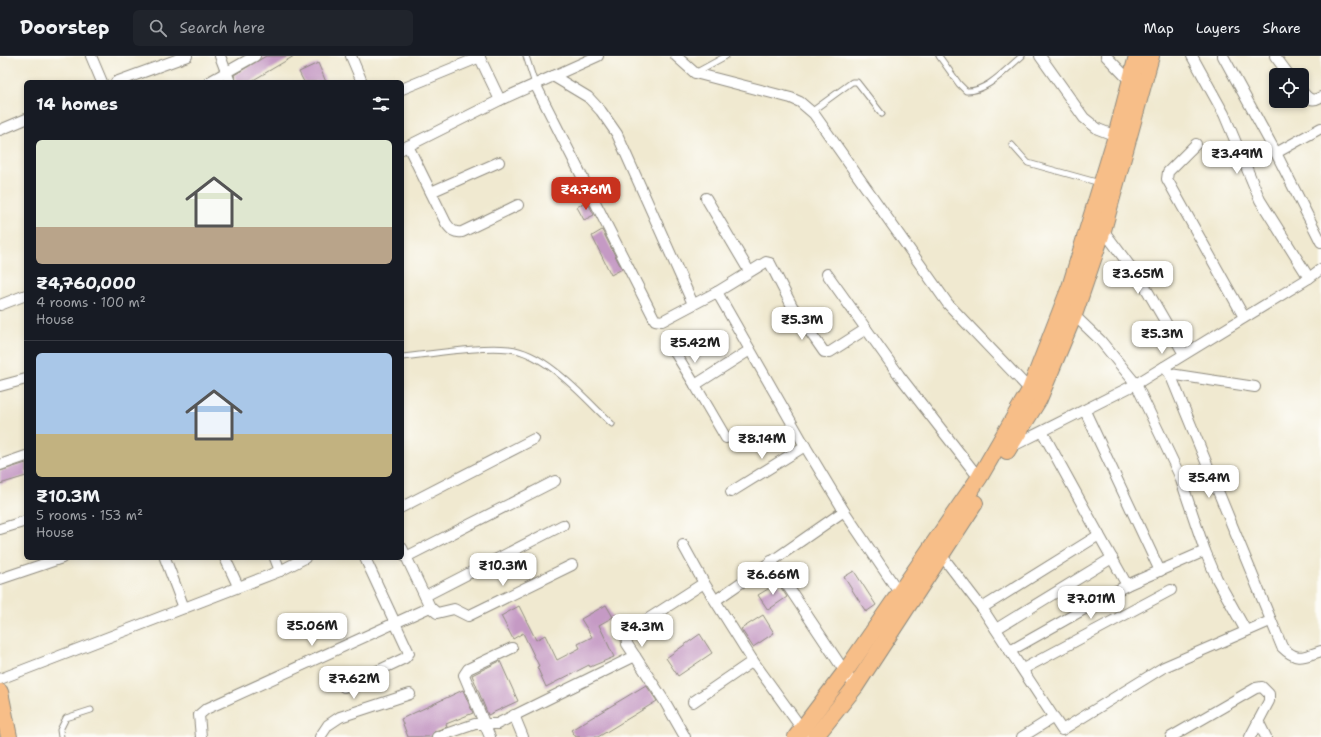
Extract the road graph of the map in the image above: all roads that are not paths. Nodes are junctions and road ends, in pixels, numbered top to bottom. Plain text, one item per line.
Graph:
1 (92, 56) edge
2 (187, 56) edge
3 (220, 56) edge
4 (255, 56) edge
5 (351, 56) edge
6 (526, 56) edge
7 (598, 56) edge
8 (676, 56) edge
9 (726, 56) edge
10 (939, 56) edge
11 (1022, 56) edge
12 (1040, 56) edge
13 (1106, 56) edge
14 (1137, 56) edge
15 (1151, 56) edge
16 (1192, 56) edge
17 (1223, 56) edge
18 (1275, 56) edge
19 (479, 57) edge
20 (1284, 68) edge
21 (226, 71) junction
22 (695, 73) junction
23 (553, 76) junction
24 (101, 80) edge
25 (121, 80) edge
26 (212, 80) edge
27 (229, 80) edge
28 (361, 80) edge
29 (1130, 80) junction
30 (535, 84) junction
31 (404, 88) edge
32 (1321, 97) edge
33 (1309, 99) edge
34 (500, 100) junction
35 (811, 112) junction
36 (882, 114) dead end
37 (24, 120) edge
38 (1321, 128) edge
39 (0, 130) edge
40 (1116, 136) junction
41 (1196, 144) dead end
42 (1012, 145) dead end
43 (405, 147) edge
44 (1276, 153) junction
45 (499, 162) dead end
46 (1101, 183) junction
47 (430, 192) junction
48 (706, 198) dead end
49 (518, 205) dead end
50 (1102, 230) junction
51 (1321, 242) edge
52 (1321, 270) edge
53 (748, 271) junction
54 (827, 274) dead end
55 (1309, 278) junction
56 (717, 292) junction
57 (24, 296) edge
58 (0, 304) edge
59 (693, 304) junction
60 (1074, 315) junction
61 (1244, 316) junction
62 (866, 329) junction
63 (750, 350) junction
64 (676, 354) dead end
65 (1184, 354) junction
66 (404, 358) edge
67 (1167, 371) junction
68 (24, 379) edge
69 (1136, 384) junction
70 (695, 385) junction
71 (0, 386) edge
72 (1255, 387) dead end
73 (1030, 390) junction
74 (1084, 411) junction
75 (612, 424) dead end
76 (1043, 433) junction
77 (726, 438) dead end
78 (534, 439) dead end
79 (805, 446) junction
80 (1003, 448) junction
81 (24, 457) edge
82 (0, 465) edge
83 (979, 478) junction
84 (555, 481) dead end
85 (731, 492) dead end
86 (404, 506) edge
87 (844, 511) junction
88 (24, 522) edge
89 (563, 525) dead end
90 (0, 529) edge
91 (1099, 534) junction
92 (683, 545) dead end
93 (937, 549) junction
94 (1205, 551) junction
95 (404, 552) edge
96 (1112, 558) junction
97 (56, 560) edge
98 (166, 560) edge
99 (227, 560) edge
100 (276, 560) edge
101 (301, 560) edge
102 (366, 560) edge
103 (771, 561) junction
104 (572, 565) dead end
105 (280, 571) junction
106 (1160, 571) junction
107 (0, 579) edge
108 (704, 583) junction
109 (238, 586) junction
110 (1126, 586) junction
111 (1171, 590) dead end
112 (425, 596) junction
113 (716, 600) junction
114 (904, 600) junction
115 (430, 607) junction
116 (184, 608) junction
117 (982, 608) junction
118 (1270, 621) junction
119 (395, 622) junction
120 (996, 629) junction
121 (1246, 631) junction
122 (512, 648) dead end
123 (1010, 651) junction
124 (1321, 651) edge
125 (635, 656) junction
126 (753, 661) junction
127 (1022, 669) junction
128 (845, 672) junction
129 (0, 679) edge
130 (344, 687) dead end
131 (855, 687) junction
132 (0, 692) edge
133 (410, 694) dead end
134 (693, 702) dead end
135 (91, 710) dead end
136 (514, 715) junction
137 (1054, 717) junction
138 (1258, 720) junction
139 (485, 724) junction
140 (1065, 733) edge
141 (805, 735) edge
142 (9, 737) edge
143 (61, 737) edge
144 (201, 737) edge
145 (320, 737) edge
146 (437, 737) edge
147 (490, 737) edge
148 (523, 737) edge
149 (685, 737) edge
150 (1022, 737) edge
151 (1171, 737) edge
152 (1250, 737) edge
153 (1266, 737) edge

1 - 24 street
2 - 25 street
3 - 21 street
4 - 21 street
5 - 28 street
6 - 30 lane
7 - 23 street
8 - 22 street
9 - 22 lane
10 - 11 lane
12 - 40 street
13 - 29 street
14 - 29 main road
15 - 50 main road
16 - 55 street
17 - 44 street
18 - 20 street
19 - 31 street
19 - 34 street
21 - 26 street
21 - 27 street
22 - 35 street
23 - 30 street
23 - 59 street
29 - 40 main road
30 - 34 street
30 - 59 street
32 - 33 street
34 - 43 street
35 - 36 lane
35 - 73 street
37 - 39 street
38 - 44 street
40 - 46 main road
41 - 61 street
42 - 46 lane
43 - 47 street
44 - 51 street
45 - 47 street
46 - 73 main road
47 - 49 street
48 - 53 street
50 - 60 main road
50 - 65 street
52 - 55 street
53 - 56 street
53 - 62 street
54 - 62 street
55 - 61 street
56 - 59 street
56 - 63 street
57 - 58 street
60 - 69 street
60 - 80 main road
61 - 65 street
62 - 83 street
63 - 70 street
63 - 79 street
64 - 70 street
65 - 67 street
66 - 75 lane
67 - 69 street
67 - 72 street
67 - 118 street
68 - 71 street
69 - 74 street
69 - 94 street
70 - 77 street
73 - 80 main road
74 - 76 street
74 - 106 street
76 - 80 street
76 - 91 street
78 - 86 street
79 - 85 street
79 - 87 street
80 - 83 main road
80 - 93 main road
81 - 82 street
83 - 93 main road
84 - 95 street
87 - 103 street
87 - 114 street
88 - 90 street
89 - 112 street
91 - 96 street
91 - 117 street
92 - 108 street
93 - 114 main road
93 - 117 street
94 - 106 street
94 - 121 street
95 - 112 street
96 - 110 street
96 - 120 street
97 - 107 street
98 - 116 street
99 - 109 street
100 - 105 street
101 - 105 street
102 - 119 street
103 - 113 street
103 - 128 street
104 - 115 street
105 - 109 street
106 - 110 street
108 - 113 street
108 - 125 street
109 - 116 street
110 - 123 street
111 - 127 street
112 - 115 street
113 - 126 street
114 - 128 main road
114 - 131 main road
115 - 119 street
116 - 129 street
117 - 120 street
118 - 121 street
118 - 124 street
119 - 130 street
119 - 144 street
120 - 123 street
121 - 140 street
122 - 139 street
123 - 127 street
125 - 136 street
125 - 149 street
126 - 134 street
126 - 141 street
127 - 137 street
128 - 131 street
128 - 141 main road
131 - 141 main road
132 - 142 main road
133 - 145 street
135 - 143 lane
136 - 139 street
136 - 148 street
137 - 140 street
137 - 150 street
138 - 151 street
138 - 152 street
138 - 153 street
139 - 146 street
139 - 147 street

